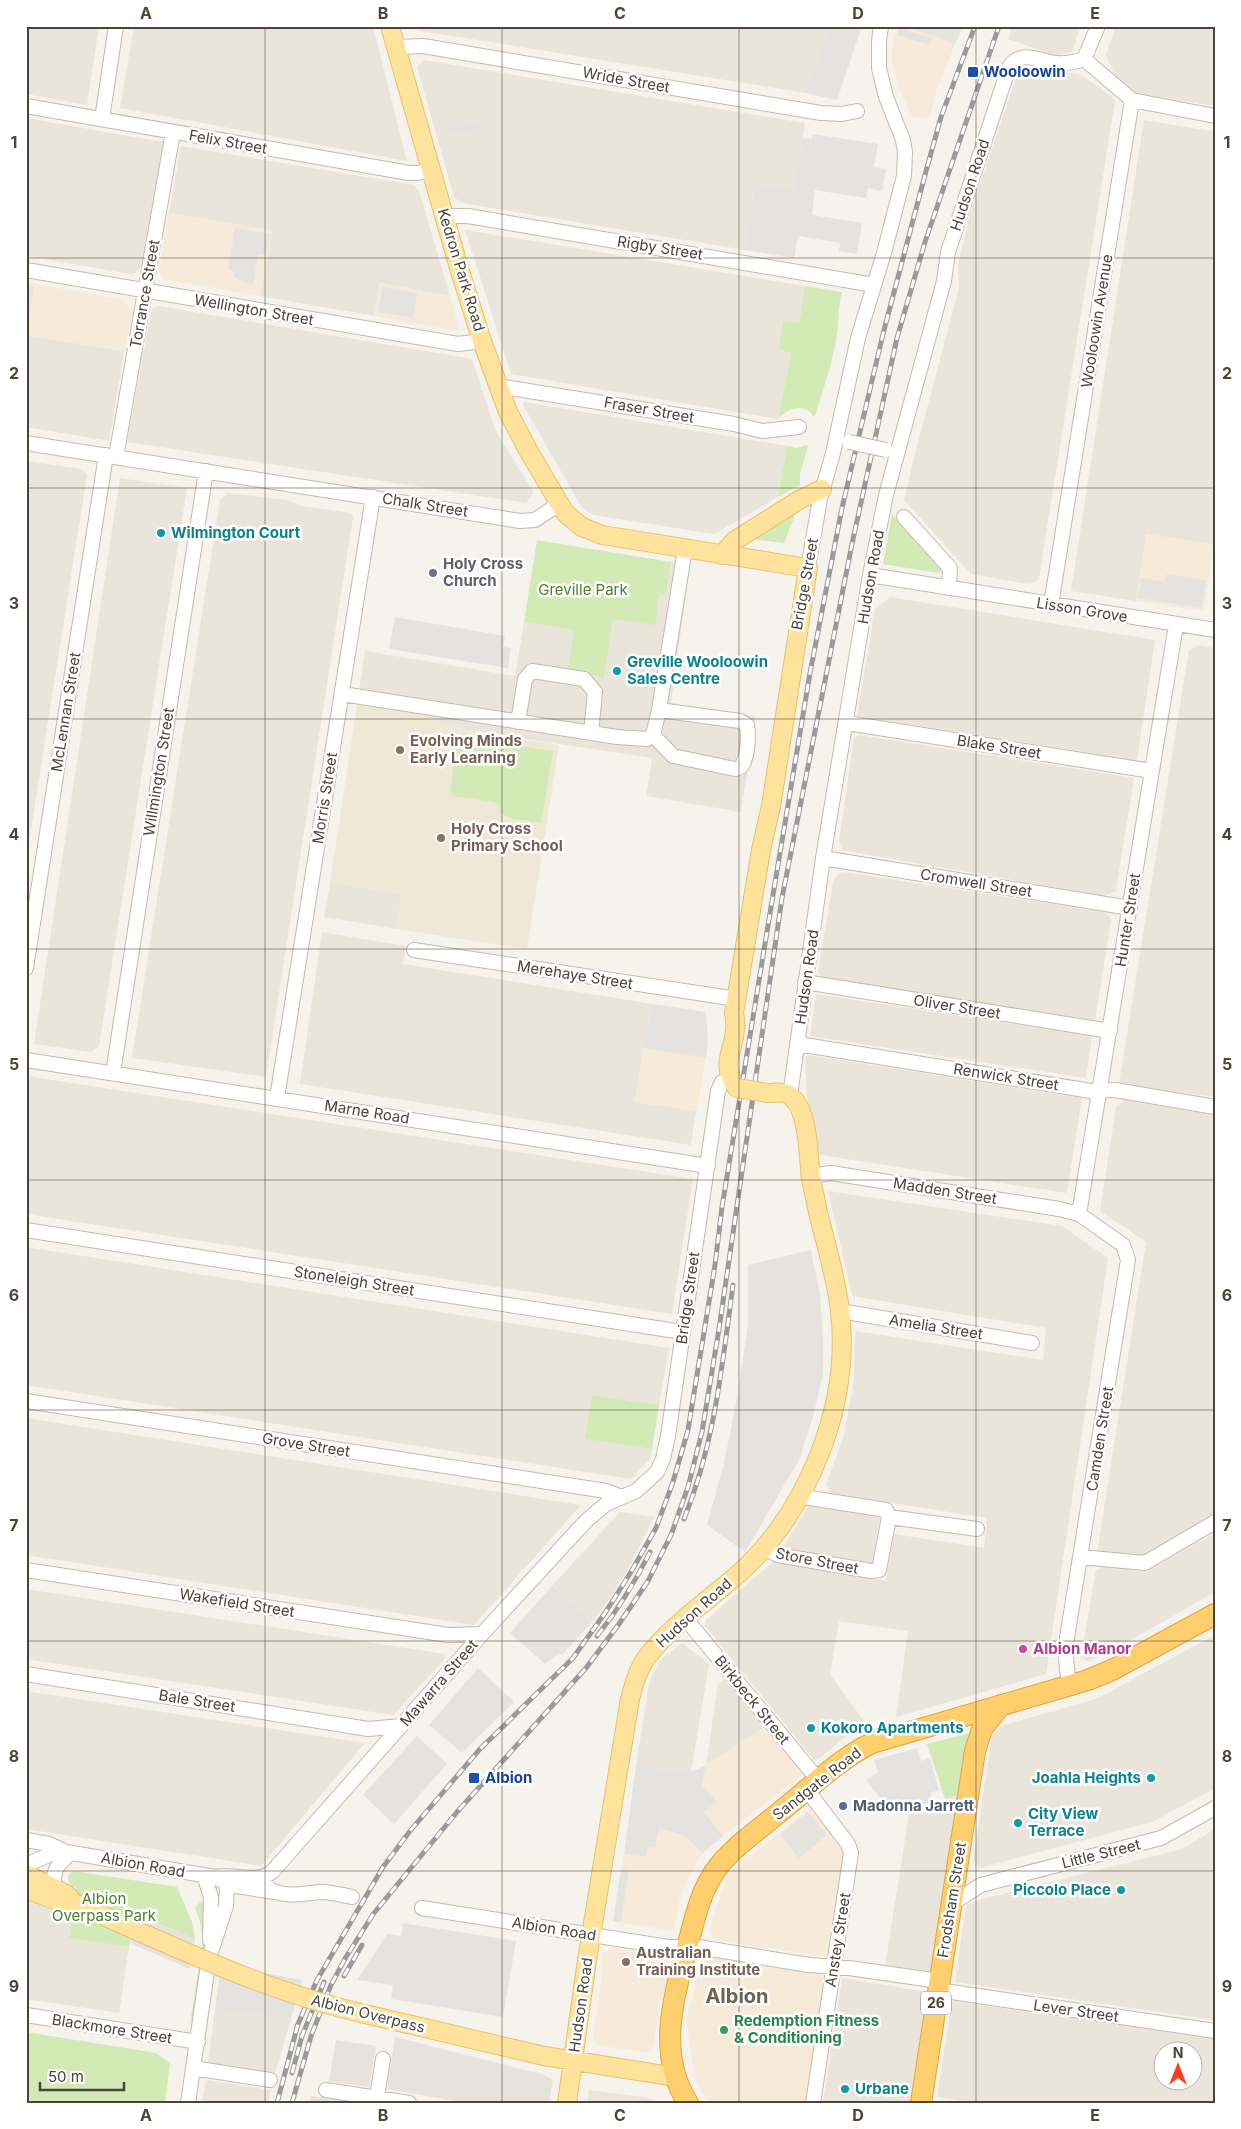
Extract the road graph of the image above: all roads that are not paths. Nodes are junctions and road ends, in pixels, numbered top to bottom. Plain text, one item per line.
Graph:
1 (116, 26) edge
2 (390, 26) edge
3 (882, 26) edge
4 (1098, 26) edge
5 (396, 47) junction
6 (1084, 59) junction
7 (1132, 100) junction
8 (26, 106) edge
9 (857, 111) dead end
10 (1215, 116) edge
11 (102, 119) junction
12 (173, 132) junction
13 (431, 170) junction
14 (445, 216) junction
15 (26, 270) edge
16 (874, 286) junction
17 (146, 291) junction
18 (482, 341) junction
19 (498, 386) junction
20 (799, 427) dead end
21 (842, 441) junction
22 (26, 443) edge
23 (892, 451) junction
24 (111, 456) junction
25 (206, 471) junction
26 (822, 489) junction
27 (373, 497) junction
28 (559, 504) junction
29 (904, 517) dead end
30 (685, 549) junction
31 (722, 555) junction
32 (808, 568) junction
33 (870, 575) junction
34 (949, 588) junction
35 (1051, 605) junction
36 (1176, 625) junction
37 (1215, 630) edge
38 (342, 694) junction
39 (659, 710) junction
40 (518, 722) junction
41 (847, 723) junction
42 (590, 733) junction
43 (653, 735) junction
44 (1152, 771) junction
45 (823, 858) junction
46 (33, 879) edge
47 (1130, 908) junction
48 (414, 950) dead end
49 (26, 968) edge
50 (805, 982) junction
51 (736, 1006) junction
52 (1110, 1031) junction
53 (798, 1044) junction
54 (26, 1060) edge
55 (113, 1073) junction
56 (729, 1085) junction
57 (1100, 1090) junction
58 (278, 1098) junction
59 (788, 1101) junction
60 (1215, 1107) edge
61 (708, 1166) junction
62 (810, 1176) junction
63 (1079, 1214) junction
64 (26, 1230) edge
65 (840, 1312) junction
66 (682, 1332) junction
67 (1032, 1343) dead end
68 (26, 1401) edge
69 (586, 1488) junction
70 (798, 1496) junction
71 (622, 1497) junction
72 (595, 1513) junction
73 (889, 1517) junction
74 (1215, 1522) edge
75 (977, 1529) dead end
76 (763, 1548) junction
77 (1081, 1557) junction
78 (26, 1570) edge
79 (1215, 1614) edge
80 (686, 1619) junction
81 (482, 1634) junction
82 (448, 1635) junction
83 (459, 1661) junction
84 (26, 1674) edge
85 (1069, 1686) junction
86 (1001, 1706) junction
87 (401, 1726) junction
88 (368, 1728) junction
89 (384, 1745) junction
90 (813, 1786) junction
91 (1215, 1808) edge
92 (26, 1840) edge
93 (71, 1853) junction
94 (26, 1865) edge
95 (956, 1868) junction
96 (26, 1874) edge
97 (264, 1878) junction
98 (215, 1879) junction
99 (981, 1885) junction
100 (55, 1888) junction
101 (26, 1889) edge
102 (274, 1892) junction
103 (352, 1897) dead end
104 (74, 1903) junction
105 (951, 1904) junction
106 (422, 1908) dead end
107 (592, 1935) junction
108 (687, 1948) junction
109 (209, 1958) junction
110 (834, 1967) junction
111 (938, 1986) junction
112 (26, 2015) edge
113 (1215, 2031) edge
114 (198, 2042) junction
115 (383, 2059) dead end
116 (573, 2060) junction
117 (194, 2068) junction
118 (676, 2077) junction
119 (270, 2080) dead end
120 (326, 2090) dead end
121 (377, 2100) edge
122 (188, 2103) edge
123 (409, 2103) edge
124 (567, 2103) edge
125 (688, 2103) edge
126 (813, 2103) edge
127 (921, 2103) edge

1 - 11 street
2 - 5 main road, Kedron Park Road
3 - 16 street, Bridge Street
4 - 6 street
5 - 9 street, Wride Street
5 - 13 main road, Kedron Park Road
6 - 7 street
6 - 23 street, Hudson Road
7 - 10 street
7 - 35 street, Wooloowin Avenue
8 - 11 street, Felix Street
11 - 12 street, Felix Street
12 - 13 street, Felix Street
12 - 17 street, Torrance Street
13 - 14 main road, Kedron Park Road
14 - 16 street, Rigby Street
14 - 18 main road, Kedron Park Road
15 - 17 street, Wellington Street
16 - 21 street, Bridge Street
17 - 18 street, Wellington Street
17 - 24 street, Torrance Street
18 - 19 main road, Kedron Park Road
19 - 20 street, Fraser Street
19 - 28 main road, Kedron Park Road
21 - 23 street, bridge
21 - 26 street, Bridge Street
22 - 24 street, Chalk Street
23 - 33 street, Hudson Road
24 - 25 street, Chalk Street
24 - 46 street, McLennan Street
25 - 27 street, Chalk Street
25 - 55 street, Willmington Street
26 - 31 main road
26 - 32 street, Bridge Street
27 - 28 street, Chalk Street
27 - 38 street, Morris Street
28 - 30 main road
29 - 34 street
30 - 31 main road
30 - 39 street
31 - 32 main road
32 - 51 main road, Bridge Street
33 - 34 street, Lisson Grove
33 - 41 street, Hudson Road
34 - 35 street, Lisson Grove
35 - 36 street, Lisson Grove
36 - 37 street, Lisson Grove
36 - 44 street, Hunter Street
38 - 40 street
38 - 58 street, Morris Street
39 - 43 street
39 - 43 street
40 - 42 street
40 - 42 street
41 - 44 street, Blake Street
41 - 45 street, Hudson Road
42 - 43 street
44 - 47 street, Hunter Street
45 - 47 street, Cromwell Street
45 - 50 street, Hudson Road
46 - 49 street, McLennan Street
47 - 52 street, Hunter Street
48 - 51 street, Merehaye Street
50 - 52 street, Oliver Street
50 - 53 street, Hudson Road
51 - 56 main road, Bridge Street
52 - 57 street, Hunter Street
53 - 57 street, Renwick Street
53 - 59 street, Hudson Road
54 - 55 street, Marne Road
55 - 58 street, Marne Road
56 - 59 main road, bridge
56 - 61 street, Bridge Street
57 - 60 street, Renwick Street
57 - 63 street, Hunter Street
58 - 61 street, Marne Road
59 - 62 main road, Hudson Road
61 - 66 street, Bridge Street
62 - 63 street, Madden Street
62 - 65 main road, Hudson Road
63 - 77 street, Camden Street
64 - 66 street, Stoneleigh Street
65 - 67 street, Amelia Street
65 - 70 main road, Hudson Road
66 - 71 street, Bridge Street
68 - 69 street, Grove Street
69 - 71 street, Grove Street
69 - 72 street
70 - 73 street
70 - 76 main road, Hudson Road
71 - 72 street, Mawarra Street
72 - 81 street, Mawarra Street
73 - 75 street
73 - 76 street, Store Street
74 - 77 street
76 - 80 main road, Hudson Road
77 - 85 street, Camden Street
78 - 82 street, Wakefield Street
79 - 85 highway, Sandgate Road
80 - 90 street, Birkbeck Street
80 - 107 main road, Hudson Road
81 - 82 street, Wakefield Street
81 - 83 street, Mawarra Street
82 - 83 street
83 - 87 street, Mawarra Street
84 - 88 street, Bale Street
85 - 86 highway, Sandgate Road
86 - 90 highway, Sandgate Road
86 - 95 highway, Frodsham Street / 26
87 - 88 street, Bale Street
87 - 89 street, Mawarra Street
88 - 89 street
89 - 97 street, Mawarra Street
90 - 108 highway, Sandgate Road
90 - 110 street, Anstey Street
91 - 99 street, Little Street
92 - 93 street, Albion Road
93 - 94 street, Albion Road
93 - 98 street, Albion Road
93 - 100 street
95 - 99 street
95 - 105 highway, Frodsham Street / 26
96 - 100 main road, Albion Overpass
97 - 98 street, Albion Road
97 - 102 street
98 - 102 street, Albion Road
98 - 109 street
98 - 109 street
99 - 105 street, Little Street
100 - 104 main road, Albion Overpass
101 - 104 main road, Albion Overpass
102 - 103 street, Albion Road
104 - 116 main road, Albion Overpass, bridge
105 - 111 highway, Frodsham Street / 26
106 - 107 street, Albion Road
107 - 108 street, Albion Road
107 - 116 main road, Hudson Road
108 - 110 street, Lever Street
108 - 118 highway, Sandgate Road
109 - 114 street
110 - 111 street, Lever Street
110 - 126 street, Anstey Street
111 - 113 street, Lever Street
111 - 127 highway, Frodsham Street / 26
112 - 114 street, Blackmore Street
114 - 117 street
115 - 121 street
116 - 118 main road, Albion Overpass
116 - 124 main road, Hudson Road
117 - 119 street
117 - 122 street
118 - 125 highway, Sandgate Road
120 - 121 street
121 - 123 street

